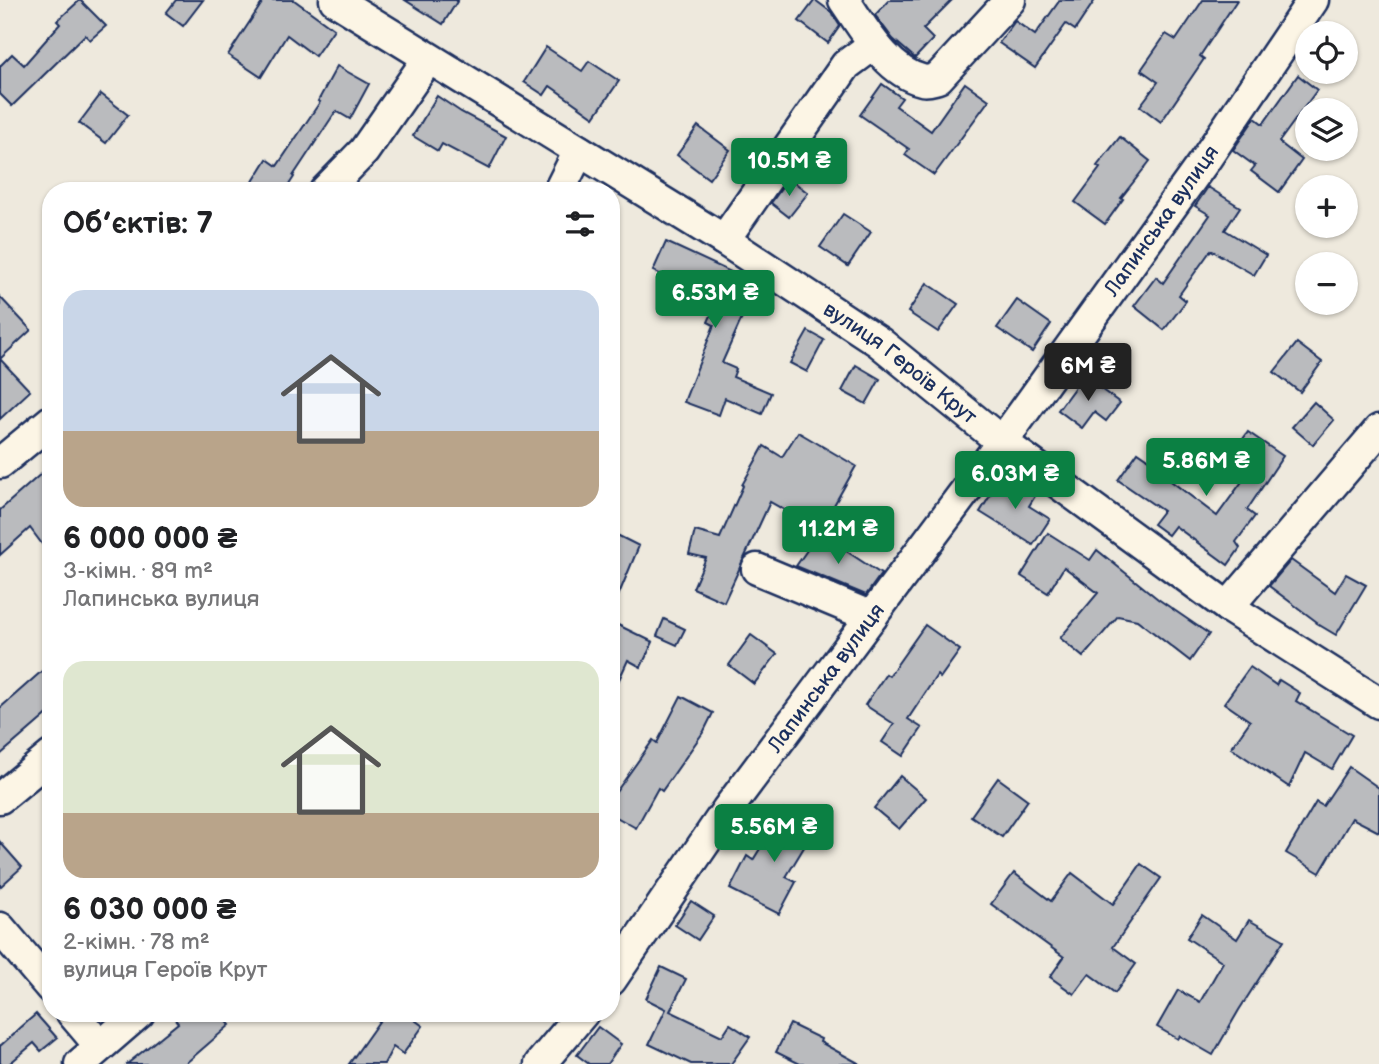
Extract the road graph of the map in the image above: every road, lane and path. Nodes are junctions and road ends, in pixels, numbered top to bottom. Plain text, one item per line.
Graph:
1 (335, 0) edge
2 (844, 0) edge
3 (1010, 0) edge
4 (1313, 0) edge
5 (873, 45) junction
6 (428, 59) junction
7 (579, 151) junction
8 (333, 182) edge
9 (564, 182) edge
10 (724, 240) junction
11 (42, 428) edge
12 (1379, 430) edge
13 (1002, 442) junction
14 (0, 463) edge
15 (757, 569) dead end
16 (1228, 607) junction
17 (873, 617) junction
18 (1379, 703) edge
19 (42, 763) edge
20 (0, 798) edge
21 (0, 928) edge
22 (620, 967) edge
23 (42, 977) edge
24 (76, 1022) edge
25 (128, 1022) edge
26 (575, 1022) edge
27 (90, 1055) edge
28 (540, 1064) edge

1 - 6 street, вулиця Героїв Крут
2 - 5 street
3 - 5 street
4 - 13 street, Лапинська вулиця
5 - 10 street
6 - 7 street, вулиця Героїв Крут
6 - 8 street
7 - 9 street
7 - 10 street, вулиця Героїв Крут
10 - 13 street, вулиця Героїв Крут
11 - 14 street
12 - 16 street
13 - 16 street, вулиця Героїв Крут
13 - 17 street, Лапинська вулиця
15 - 17 street
16 - 18 street, вулиця Героїв Крут
17 - 22 street, Лапинська вулиця
19 - 20 street
21 - 23 street
24 - 27 street
25 - 27 street
26 - 28 street

